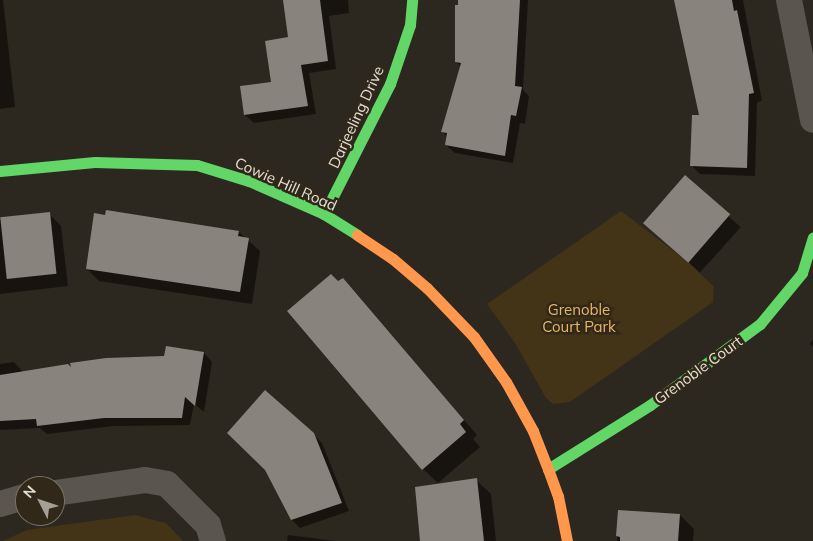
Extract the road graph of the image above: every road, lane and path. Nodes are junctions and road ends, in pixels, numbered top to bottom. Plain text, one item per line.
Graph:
1 (412, 0) edge
2 (789, 0) edge
3 (813, 120) edge
4 (0, 171) edge
5 (324, 214) junction
6 (813, 238) edge
7 (548, 469) junction
8 (65, 492) edge
9 (15, 500) edge
10 (0, 504) edge
11 (213, 541) edge
12 (568, 541) edge

1 - 5 street, Darjeeling Drive
2 - 3 street
4 - 5 street, Cowie Hill Road
5 - 7 street, Cowie Hill Road
6 - 7 street, Grenoble Court
7 - 12 street, Cowie Hill Road
8 - 11 street
9 - 10 street

